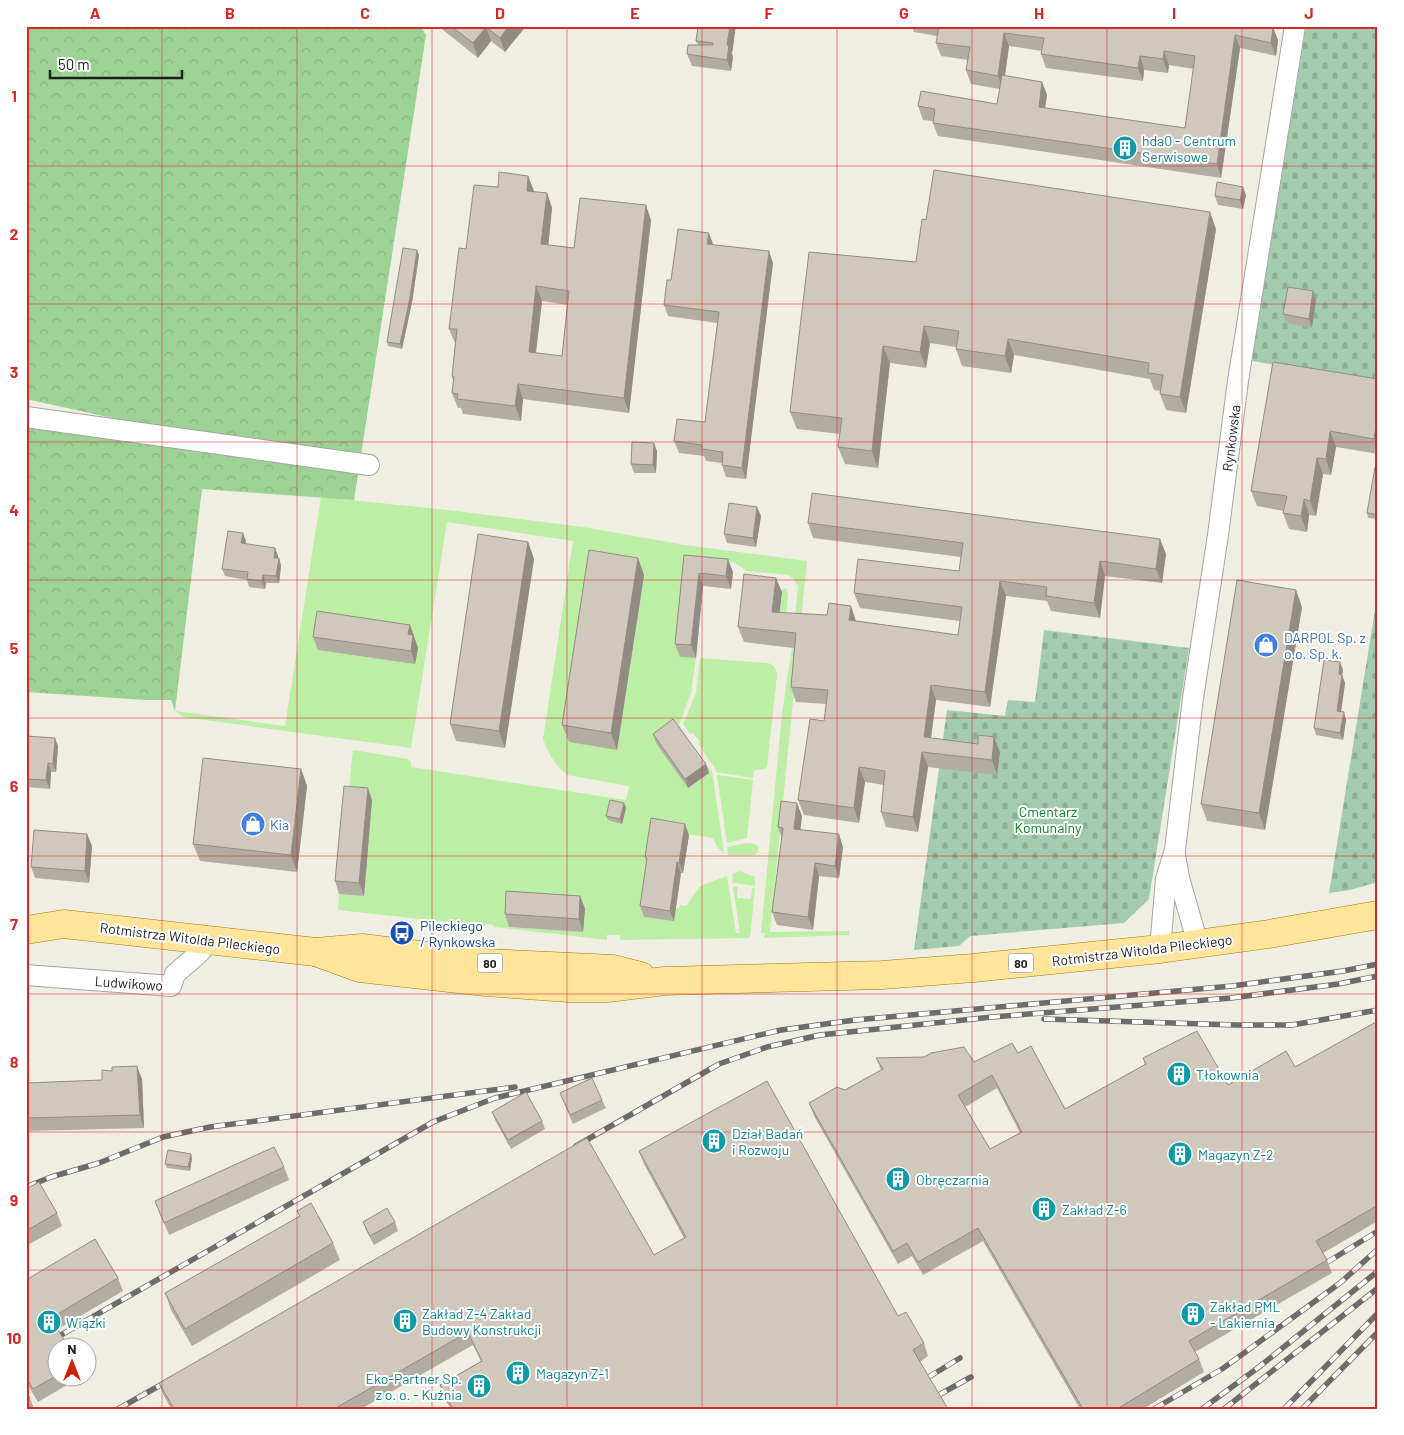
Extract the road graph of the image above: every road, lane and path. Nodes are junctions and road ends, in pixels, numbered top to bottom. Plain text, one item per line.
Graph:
1 (1295, 26) edge
2 (26, 417) edge
3 (369, 466) dead end
4 (1175, 850) junction
5 (26, 910) edge
6 (1378, 915) edge
7 (64, 924) junction
8 (26, 930) edge
9 (210, 941) junction
10 (1198, 944) junction
11 (1160, 949) junction
12 (26, 975) edge

1 - 4 street, Rynkowska
2 - 3 street
4 - 10 street, Rynkowska
4 - 11 street, Rynkowska
5 - 7 main road, Rotmistrza Witolda Pileckiego / 80
6 - 10 main road, Rotmistrza Witolda Pileckiego / 80
7 - 8 main road, Rotmistrza Witolda Pileckiego / 80
7 - 9 main road, Rotmistrza Witolda Pileckiego / 80
9 - 11 main road, Rotmistrza Witolda Pileckiego / 80
9 - 12 street, Ludwikowo
10 - 11 main road, Rotmistrza Witolda Pileckiego / 80

